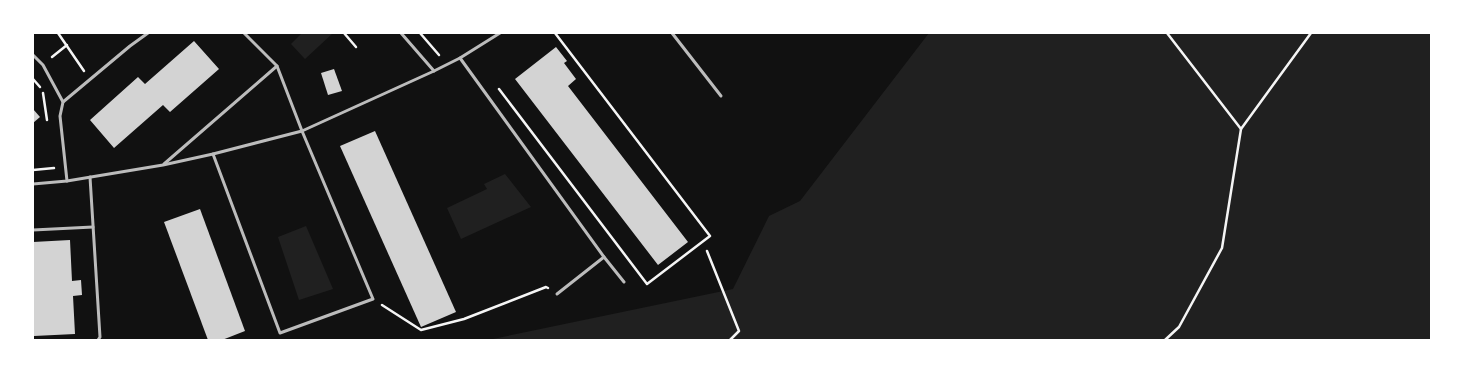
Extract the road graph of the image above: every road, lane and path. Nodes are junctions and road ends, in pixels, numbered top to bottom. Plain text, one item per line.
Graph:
1 (58, 33) edge
2 (148, 33) edge
3 (244, 33) edge
4 (344, 33) edge
5 (401, 33) edge
6 (420, 33) edge
7 (500, 33) edge
8 (555, 33) edge
9 (672, 33) edge
10 (1167, 33) edge
11 (1311, 33) edge
12 (356, 48) dead end
13 (33, 54) edge
14 (460, 58) junction
15 (448, 64) junction
16 (277, 66) junction
17 (434, 71) junction
18 (33, 79) edge
19 (89, 80) junction
20 (488, 96) junction
21 (721, 96) dead end
22 (63, 102) junction
23 (47, 122) dead end
24 (1241, 129) junction
25 (302, 131) junction
26 (213, 154) junction
27 (52, 161) dead end
28 (163, 165) junction
29 (66, 167) junction
30 (53, 168) junction
31 (33, 170) edge
32 (90, 178) junction
33 (67, 181) junction
34 (33, 184) edge
35 (93, 227) junction
36 (33, 230) edge
37 (707, 251) dead end
38 (604, 257) junction
39 (624, 282) dead end
40 (556, 294) joint
41 (373, 299) junction
42 (98, 340) edge
43 (730, 340) edge
44 (1165, 340) edge

1 - 19 path
2 - 19 lane
3 - 16 lane
4 - 12 path
5 - 17 lane
6 - 15 path
7 - 14 lane
8 - 20 path
9 - 21 lane
10 - 24 path
11 - 24 path
13 - 22 lane
14 - 15 lane
14 - 20 lane
15 - 17 lane
16 - 25 lane
16 - 28 lane
17 - 25 lane
18 - 23 path
19 - 22 lane
20 - 38 lane
22 - 29 lane
24 - 44 path
25 - 26 lane
25 - 41 lane
26 - 28 lane
26 - 41 lane
27 - 30 path
28 - 32 lane
29 - 30 path
29 - 33 lane
30 - 31 path
32 - 33 lane
32 - 35 lane
33 - 34 lane
35 - 36 lane
35 - 42 lane
37 - 43 path
38 - 39 lane
38 - 40 lane
40 - 41 path

